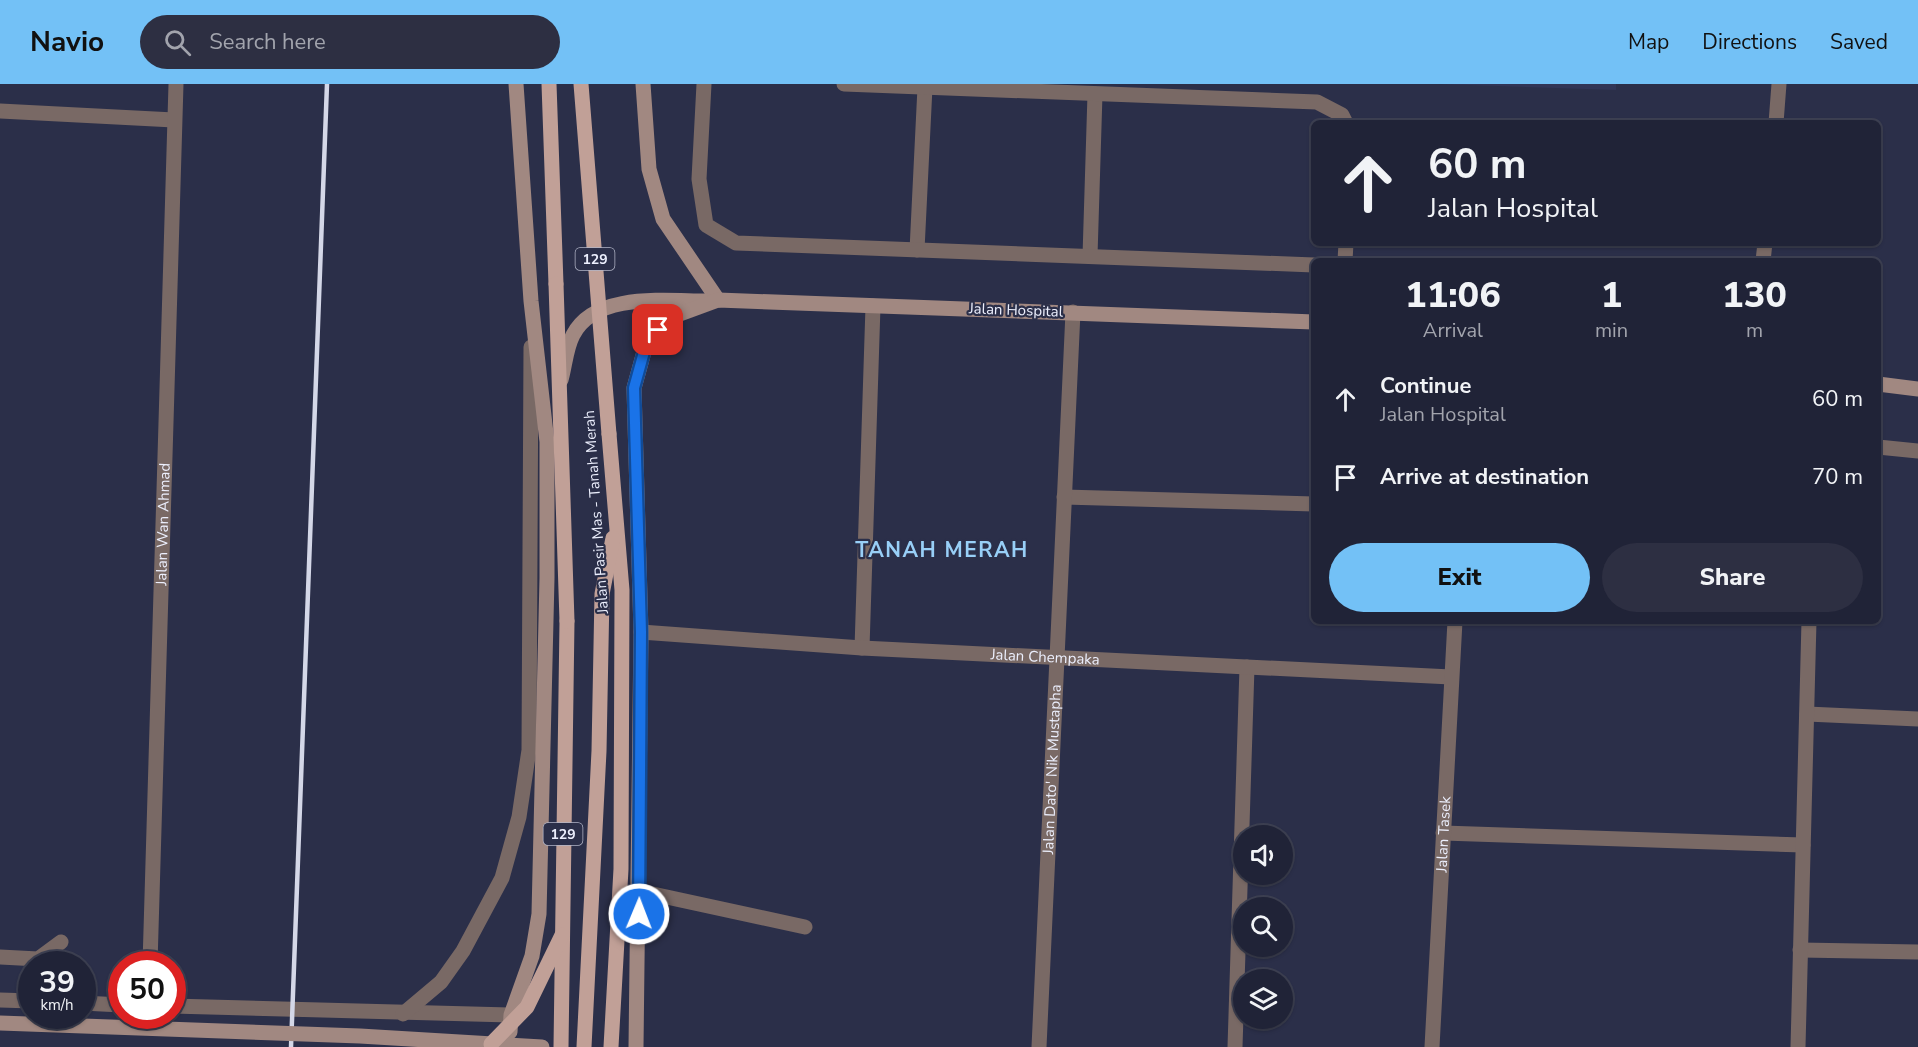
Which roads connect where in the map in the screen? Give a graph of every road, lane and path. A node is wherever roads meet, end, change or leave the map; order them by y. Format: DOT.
graph roads {
  1 [pos="176,84"];
  2 [pos="516,84"];
  3 [pos="549,84"];
  4 [pos="581,84"];
  5 [pos="643,84"];
  6 [pos="704,84"];
  7 [pos="844,84"];
  8 [pos="1779,84"];
  9 [pos="926,87"];
  10 [pos="1095,94"];
  11 [pos="0,111"];
  12 [pos="174,120"];
  13 [pos="1344,120"];
  14 [pos="1776,120"];
  15 [pos="917,250"];
  16 [pos="1090,256"];
  17 [pos="1311,265"];
  18 [pos="718,300"];
  19 [pos="531,301"];
  20 [pos="873,306"];
  21 [pos="1072,312"];
  22 [pos="1311,322"];
  23 [pos="1881,384"];
  24 [pos="1918,389"];
  25 [pos="547,442"];
  26 [pos="1881,447"];
  27 [pos="1918,451"];
  28 [pos="1064,497"];
  29 [pos="1311,504"];
  30 [pos="616,518"];
  31 [pos="1455,624"];
  32 [pos="1809,624"];
  33 [pos="641,632"];
  34 [pos="862,648"];
  35 [pos="1058,656"];
  36 [pos="1247,667"];
  37 [pos="1451,677"];
  38 [pos="1807,714"];
  39 [pos="1918,719"];
  40 [pos="1443,833"];
  41 [pos="1803,845"];
  42 [pos="639,891"];
  43 [pos="805,927"];
  44 [pos="561,935"];
  45 [pos="61,942"];
  46 [pos="1800,950"];
  47 [pos="150,951"];
  48 [pos="1918,952"];
  49 [pos="0,957"];
  50 [pos="0,1000"];
  51 [pos="18,1001"];
  52 [pos="186,1006"];
  53 [pos="403,1014"];
  54 [pos="511,1015"];
  55 [pos="0,1023"];
  56 [pos="491,1044"];
  57 [pos="509,1047"];
  58 [pos="542,1047"];
  59 [pos="561,1047"];
  60 [pos="584,1047"];
  61 [pos="611,1047"];
  62 [pos="636,1047"];
  63 [pos="1039,1047"];
  64 [pos="1235,1047"];
  65 [pos="1432,1047"];
  66 [pos="1798,1047"];
  1 -- 12 [label="street, Jalan Wan Ahmad"];
  2 -- 19 [label="main road"];
  3 -- 44 [label="main road, Jalan Pasir Mas - Tanah Merah / 129, bridge"];
  4 -- 30 [label="main road, Jalan Pasir Mas - Tanah Merah / 129, bridge"];
  5 -- 18 [label="main road"];
  6 -- 15 [label="street"];
  7 -- 9 [label="street"];
  8 -- 14 [label="street"];
  9 -- 10 [label="street"];
  9 -- 15 [label="street"];
  10 -- 13 [label="street"];
  10 -- 16 [label="street"];
  11 -- 12 [label="street"];
  12 -- 47 [label="street, Jalan Wan Ahmad"];
  15 -- 16 [label="street"];
  16 -- 17 [label="street"];
  18 -- 20 [label="main road, Jalan Hospital"];
  18 -- 25 [label="main road"];
  18 -- 33 [label="main road, Jalan Hospital"];
  19 -- 25 [label="main road"];
  19 -- 53 [label="street"];
  20 -- 21 [label="main road, Jalan Hospital"];
  20 -- 34 [label="street"];
  21 -- 22 [label="main road, Jalan Hospital"];
  21 -- 28 [label="street, Jalan Dato' Nik Mustapha"];
  23 -- 24 [label="main road"];
  25 -- 54 [label="main road"];
  26 -- 27 [label="street"];
  28 -- 29 [label="street"];
  28 -- 35 [label="street, Jalan Dato' Nik Mustapha"];
  30 -- 60 [label="main road"];
  30 -- 61 [label="main road, Jalan Pasir Mas - Tanah Merah / 129"];
  31 -- 37 [label="street, Jalan Tasek"];
  32 -- 38 [label="street"];
  33 -- 34 [label="street, Jalan Chempaka"];
  33 -- 42 [label="main road, Jalan Hospital"];
  34 -- 35 [label="street, Jalan Chempaka"];
  35 -- 36 [label="street, Jalan Chempaka"];
  35 -- 63 [label="street, Jalan Dato' Nik Mustapha"];
  36 -- 37 [label="street, Jalan Chempaka"];
  36 -- 64 [label="street"];
  37 -- 40 [label="street, Jalan Tasek"];
  38 -- 39 [label="street"];
  38 -- 41 [label="street"];
  40 -- 41 [label="street"];
  40 -- 65 [label="street, Jalan Tasek"];
  41 -- 46 [label="street"];
  42 -- 43 [label="street"];
  42 -- 62 [label="main road, Jalan Hospital"];
  44 -- 56 [label="main road, bridge"];
  44 -- 59 [label="main road, Jalan Pasir Mas - Tanah Merah / 129"];
  45 -- 49 [label="street"];
  46 -- 48 [label="street"];
  46 -- 66 [label="street"];
  50 -- 51 [label="street"];
  52 -- 53 [label="street"];
  53 -- 54 [label="street"];
  54 -- 57 [label="main road"];
  55 -- 56 [label="main road, bridge"];
  56 -- 58 [label="main road, bridge"];
}
